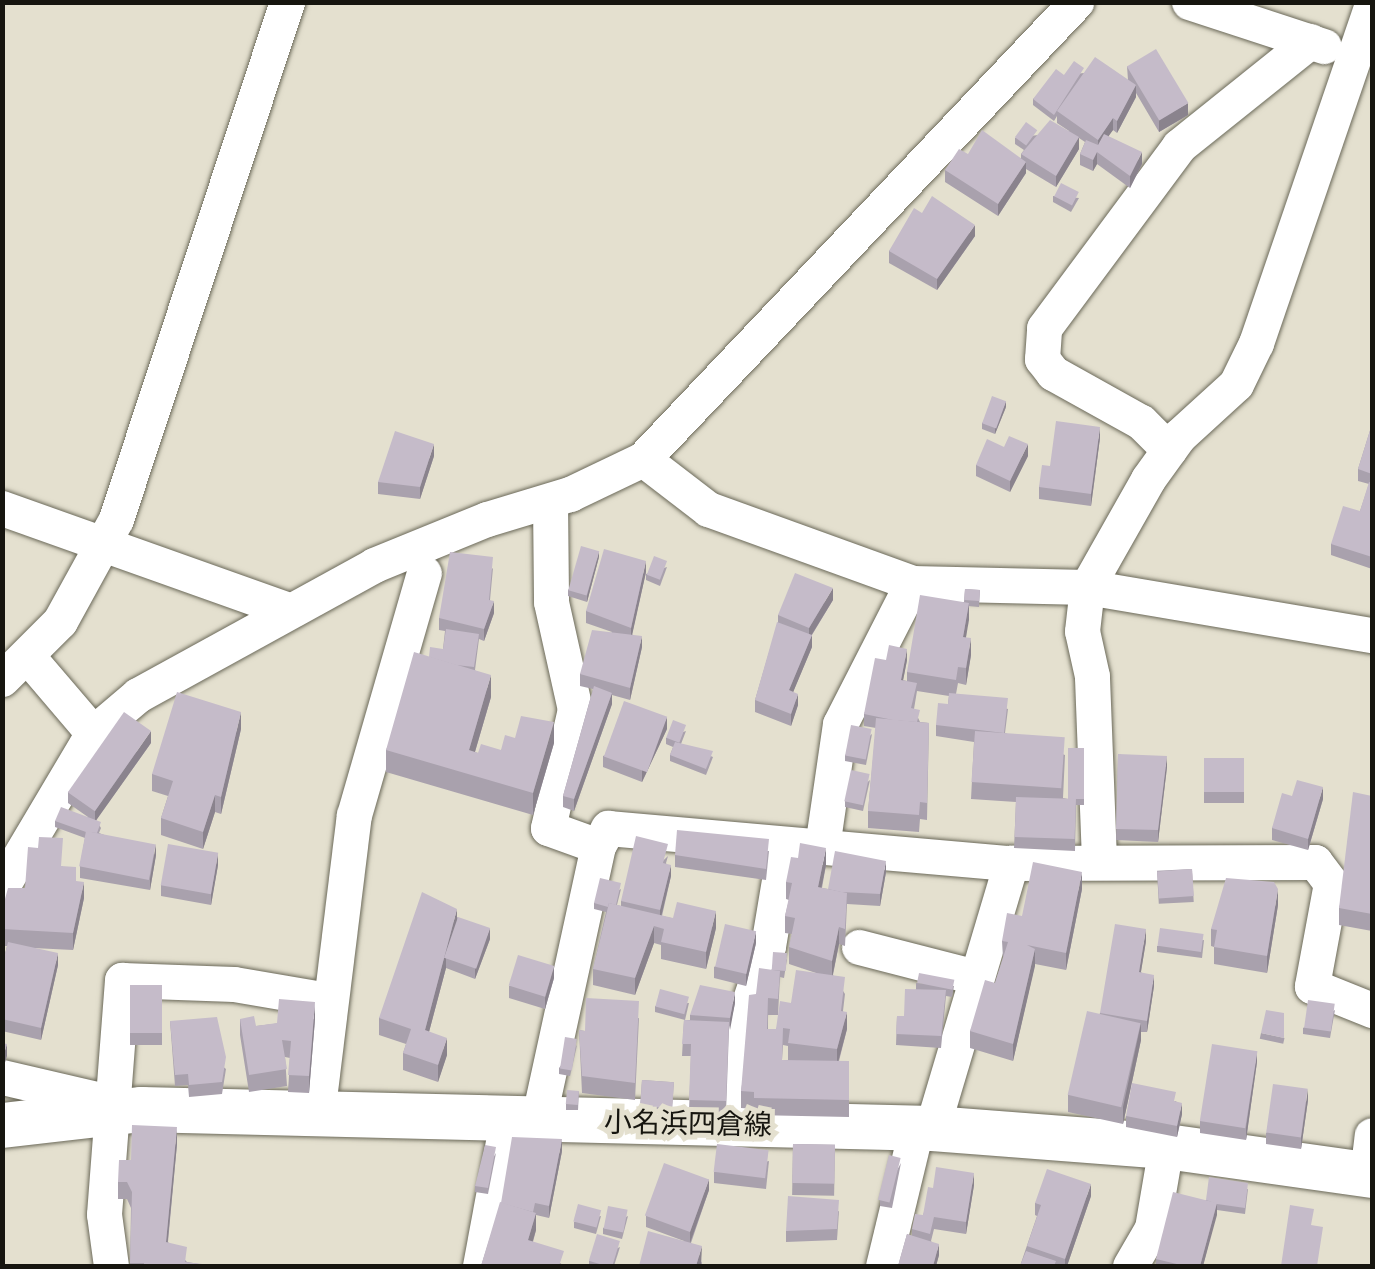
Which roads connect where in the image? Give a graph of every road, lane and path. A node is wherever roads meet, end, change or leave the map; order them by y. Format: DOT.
graph roads {
  1 [pos="287,2"];
  2 [pos="1076,2"];
  3 [pos="1188,2"];
  4 [pos="1372,5"];
  5 [pos="1310,42"];
  6 [pos="1364,60"];
  7 [pos="1169,450"];
  8 [pos="643,459"];
  9 [pos="550,501"];
  10 [pos="2,508"];
  11 [pos="106,542"];
  12 [pos="424,574"];
  13 [pos="912,583"];
  14 [pos="1087,587"];
  15 [pos="286,609"];
  16 [pos="1372,635"];
  17 [pos="16,668"];
  18 [pos="93,733"];
  19 [pos="784,844"];
  20 [pos="598,846"];
  21 [pos="822,847"];
  22 [pos="1099,860"];
  23 [pos="1011,862"];
  24 [pos="2,886"];
  25 [pos="859,947"];
  26 [pos="976,977"];
  27 [pos="328,1000"];
  28 [pos="1372,1010"];
  29 [pos="2,1076"];
  30 [pos="115,1106"];
  31 [pos="317,1115"];
  32 [pos="522,1121"];
  33 [pos="732,1125"];
  34 [pos="2,1126"];
  35 [pos="924,1129"];
  36 [pos="1166,1146"];
  37 [pos="1371,1161"];
  38 [pos="111,1266"];
  39 [pos="480,1266"];
  40 [pos="883,1266"];
  41 [pos="1130,1266"];
  1 -- 11 [label="street"];
  2 -- 8 [label="street"];
  3 -- 5 [label="street"];
  4 -- 6 [label="street"];
  5 -- 6 [label="street"];
  5 -- 7 [label="street"];
  6 -- 7 [label="street"];
  7 -- 14 [label="street"];
  8 -- 9 [label="street"];
  8 -- 13 [label="street"];
  9 -- 15 [label="street"];
  9 -- 20 [label="street"];
  10 -- 11 [label="street"];
  11 -- 15 [label="street"];
  11 -- 17 [label="street"];
  12 -- 27 [label="street"];
  13 -- 14 [label="street"];
  13 -- 21 [label="street"];
  14 -- 16 [label="street"];
  14 -- 22 [label="street"];
  15 -- 18 [label="street"];
  17 -- 18 [label="street"];
  18 -- 24 [label="street"];
  19 -- 20 [label="street"];
  19 -- 21 [label="street"];
  19 -- 33 [label="street"];
  20 -- 32 [label="street"];
  21 -- 23 [label="street"];
  22 -- 23 [label="street"];
  22 -- 28 [label="street"];
  23 -- 26 [label="street"];
  25 -- 26 [label="street"];
  26 -- 35 [label="street"];
  27 -- 30 [label="street"];
  27 -- 31 [label="street"];
  29 -- 30 [label="street"];
  30 -- 31 [label="main road, 小名浜四倉線"];
  30 -- 34 [label="main road, 小名浜四倉線"];
  30 -- 38 [label="street"];
  31 -- 32 [label="main road, 小名浜四倉線"];
  32 -- 33 [label="main road, 小名浜四倉線"];
  32 -- 39 [label="street"];
  33 -- 35 [label="main road, 小名浜四倉線"];
  35 -- 36 [label="main road, 小名浜四倉線"];
  35 -- 40 [label="street"];
  36 -- 37 [label="main road, 小名浜四倉線"];
  36 -- 41 [label="street"];
}
